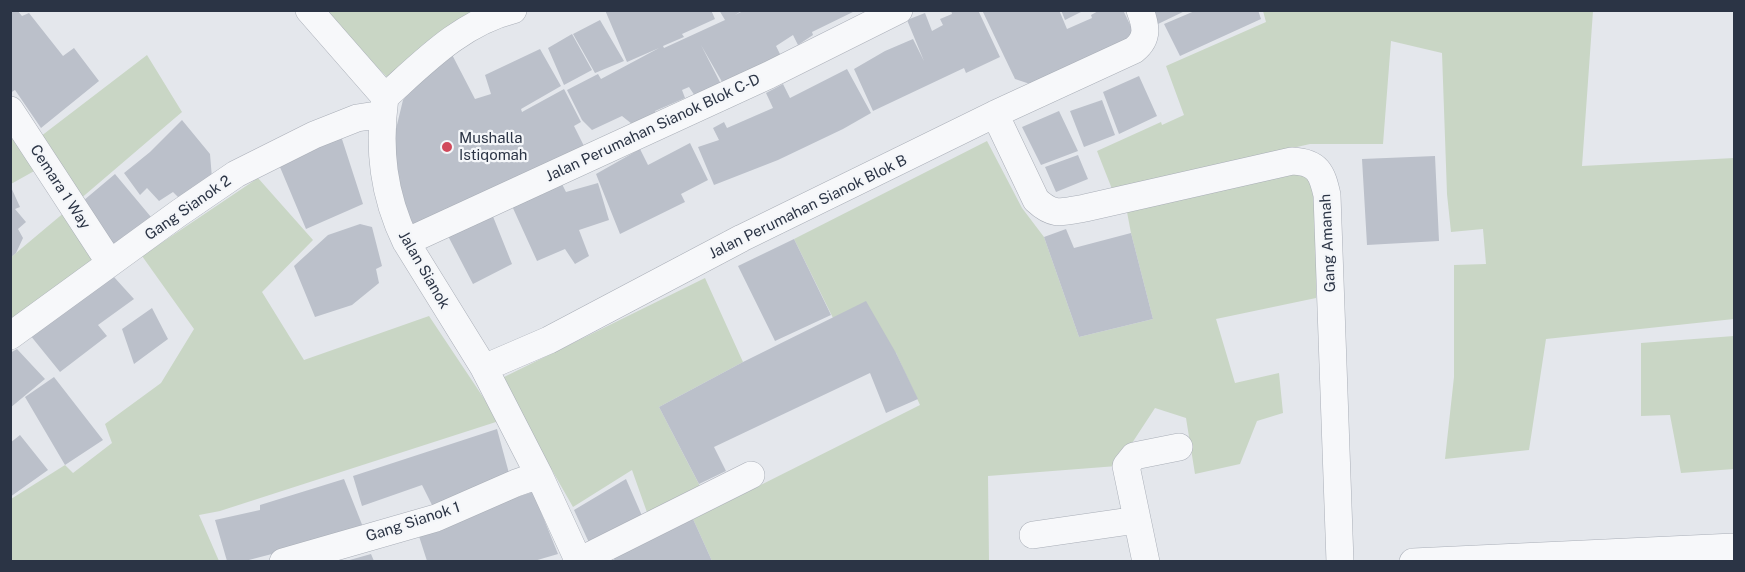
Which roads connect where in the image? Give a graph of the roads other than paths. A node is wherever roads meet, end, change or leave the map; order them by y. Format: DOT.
graph roads {
  1 [pos="309,10"];
  2 [pos="898,10"];
  3 [pos="1140,10"];
  4 [pos="506,11"];
  5 [pos="384,105"];
  6 [pos="10,110"];
  7 [pos="995,114"];
  8 [pos="406,242"];
  9 [pos="110,263"];
  10 [pos="10,336"];
  11 [pos="484,368"];
  12 [pos="1179,447"];
  13 [pos="539,475"];
  14 [pos="751,476"];
  15 [pos="1137,520"];
  16 [pos="1033,535"];
  17 [pos="1734,547"];
  18 [pos="283,561"];
  19 [pos="579,561"];
  20 [pos="1146,561"];
  21 [pos="1340,561"];
  22 [pos="1413,561"];
  1 -- 5 [label="street"];
  2 -- 8 [label="street, Jalan Perumahan Sianok Blok C-D"];
  3 -- 7 [label="street, Jalan Perumahan Sianok Blok B"];
  4 -- 5 [label="street"];
  5 -- 8 [label="street, Jalan Sianok"];
  5 -- 9 [label="street, Gang Sianok 2"];
  6 -- 9 [label="street, Cemara 1 Way"];
  7 -- 11 [label="street, Jalan Perumahan Sianok Blok B"];
  7 -- 21 [label="street, Gang Amanah"];
  8 -- 11 [label="street, Jalan Sianok"];
  9 -- 10 [label="street, Gang Sianok 2"];
  11 -- 13 [label="street, Jalan Sianok"];
  12 -- 15 [label="street"];
  13 -- 18 [label="street, Gang Sianok 1"];
  13 -- 19 [label="street, Jalan Sianok"];
  14 -- 19 [label="street"];
  15 -- 16 [label="street"];
  15 -- 20 [label="street"];
  17 -- 22 [label="street"];
}
